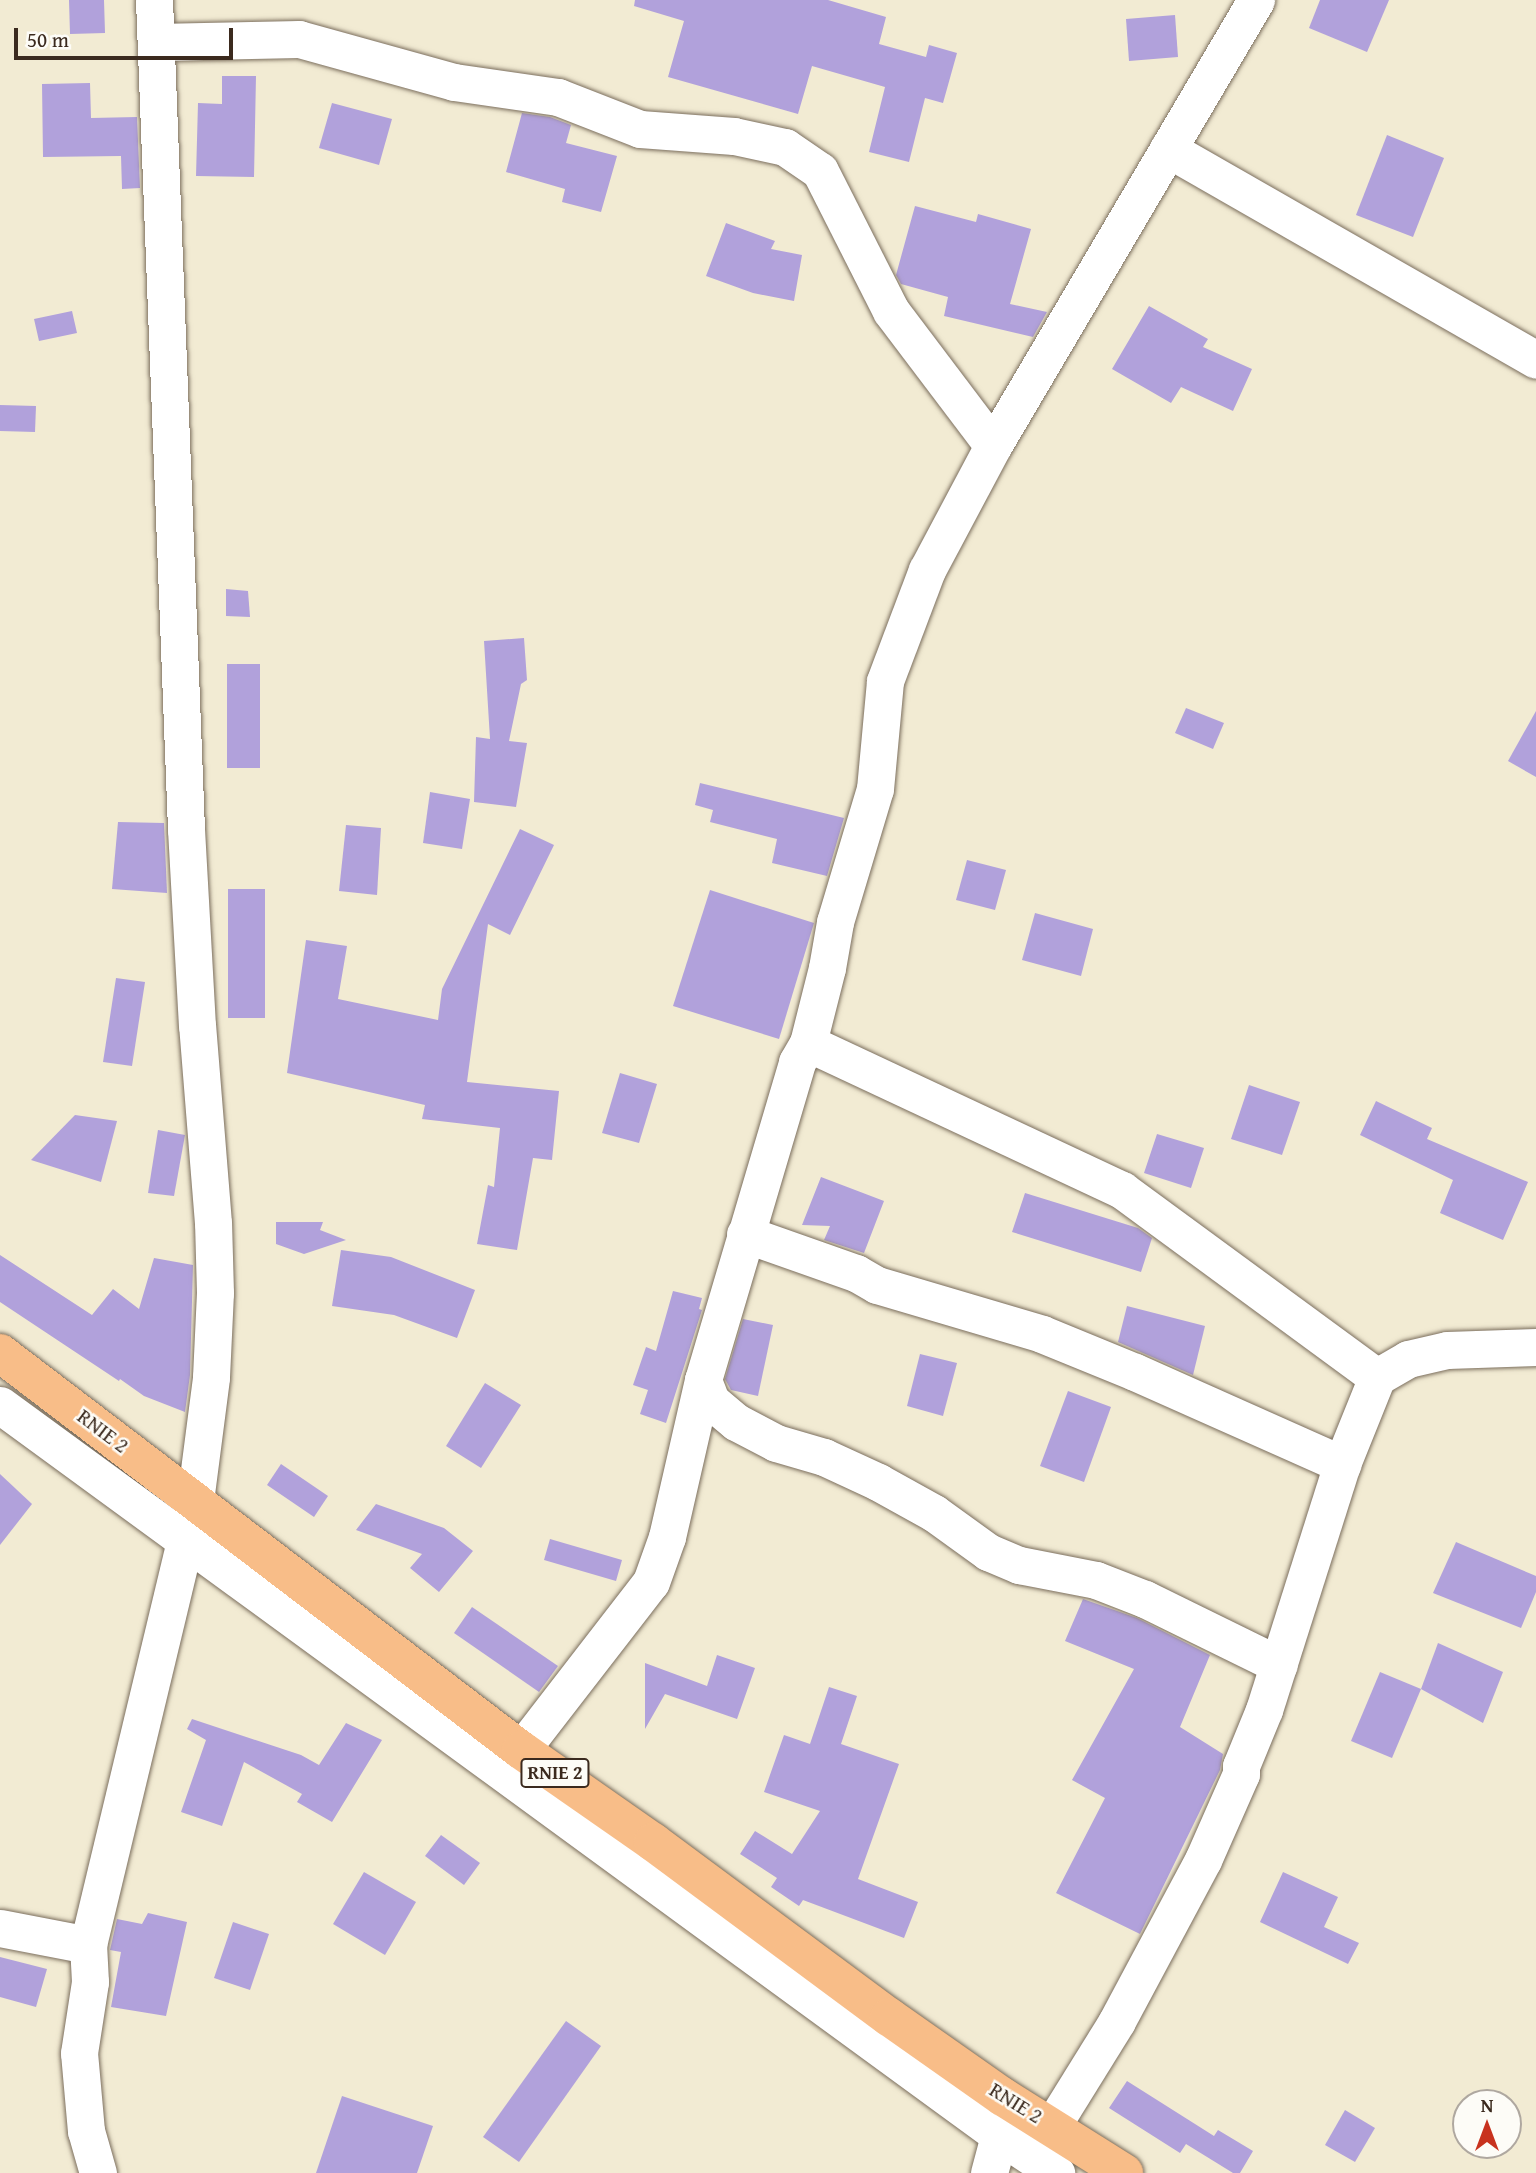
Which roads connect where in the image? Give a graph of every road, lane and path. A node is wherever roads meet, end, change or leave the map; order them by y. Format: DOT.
graph roads {
  1 [pos="154,0"];
  2 [pos="1256,0"];
  3 [pos="156,42"];
  4 [pos="1168,149"];
  5 [pos="1536,360"];
  6 [pos="993,446"];
  7 [pos="808,1043"];
  8 [pos="745,1234"];
  9 [pos="1536,1347"];
  10 [pos="0,1353"];
  11 [pos="32,1377"];
  12 [pos="1377,1377"];
  13 [pos="703,1380"];
  14 [pos="2,1411"];
  15 [pos="1342,1464"];
  16 [pos="195,1502"];
  17 [pos="185,1541"];
  18 [pos="1279,1665"];
  19 [pos="521,1750"];
  20 [pos="0,1928"];
  21 [pos="88,1945"];
  22 [pos="1003,2097"];
  23 [pos="1052,2126"];
  24 [pos="999,2135"];
  25 [pos="98,2173"];
  26 [pos="989,2173"];
  27 [pos="1056,2173"];
  28 [pos="1124,2173"];
  1 -- 3 [label="street"];
  2 -- 4 [label="street"];
  3 -- 6 [label="street"];
  3 -- 16 [label="street"];
  4 -- 5 [label="street"];
  4 -- 6 [label="street"];
  6 -- 7 [label="street"];
  7 -- 8 [label="street"];
  7 -- 12 [label="street"];
  8 -- 13 [label="street"];
  8 -- 15 [label="street"];
  9 -- 12 [label="street"];
  10 -- 11 [label="highway, RNIE 2 / RNIE 2"];
  11 -- 14 [label="street"];
  11 -- 16 [label="highway, RNIE 2 / RNIE 2"];
  12 -- 15 [label="street"];
  13 -- 18 [label="street"];
  13 -- 19 [label="street"];
  14 -- 17 [label="street"];
  15 -- 18 [label="street"];
  16 -- 17 [label="street"];
  16 -- 19 [label="highway, RNIE 2 / RNIE 2"];
  17 -- 21 [label="street"];
  17 -- 24 [label="street"];
  18 -- 23 [label="street"];
  19 -- 22 [label="highway, RNIE 2 / RNIE 2"];
  20 -- 21 [label="street"];
  21 -- 25 [label="street"];
  22 -- 23 [label="highway, RNIE 2 / RNIE 2"];
  22 -- 24 [label="street"];
  23 -- 28 [label="highway, RNIE 2 / RNIE 2"];
  24 -- 26 [label="street"];
  24 -- 27 [label="street"];
}
